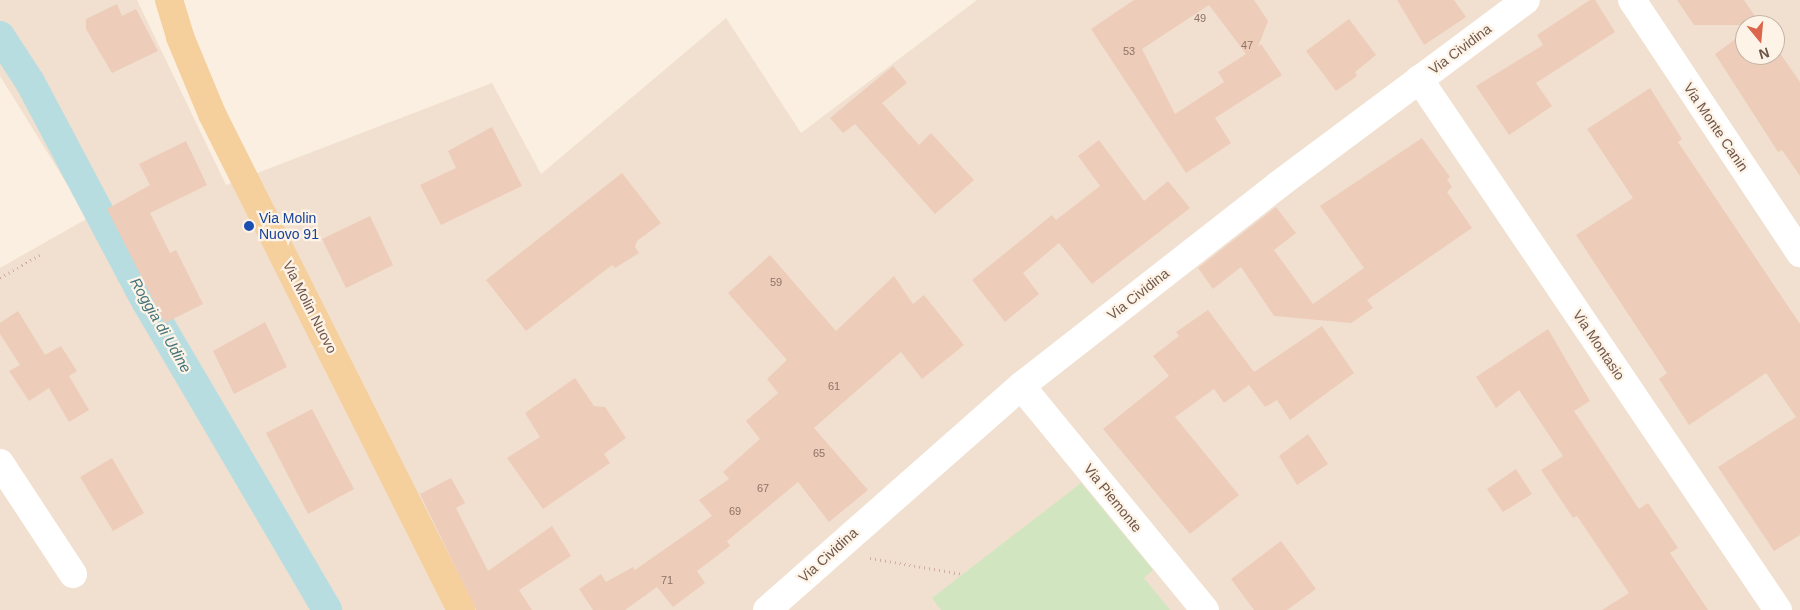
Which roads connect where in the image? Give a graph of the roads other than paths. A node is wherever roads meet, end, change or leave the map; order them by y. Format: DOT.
graph roads {
  1 [pos="169,0"];
  2 [pos="1526,0"];
  3 [pos="1632,0"];
  4 [pos="1419,79"];
  5 [pos="1800,253"];
  6 [pos="1021,386"];
  7 [pos="0,463"];
  8 [pos="73,574"];
  9 [pos="461,610"];
  10 [pos="767,610"];
  11 [pos="1205,610"];
  12 [pos="1778,610"];
  1 -- 9 [label="main road, Via Molin Nuovo"];
  2 -- 4 [label="street, Via Cividina"];
  3 -- 5 [label="street, Via Monte Canin"];
  4 -- 6 [label="street, Via Cividina"];
  4 -- 12 [label="street, Via Montasio"];
  6 -- 10 [label="street, Via Cividina"];
  6 -- 11 [label="street, Via Piemonte"];
  7 -- 8 [label="street"];
}
